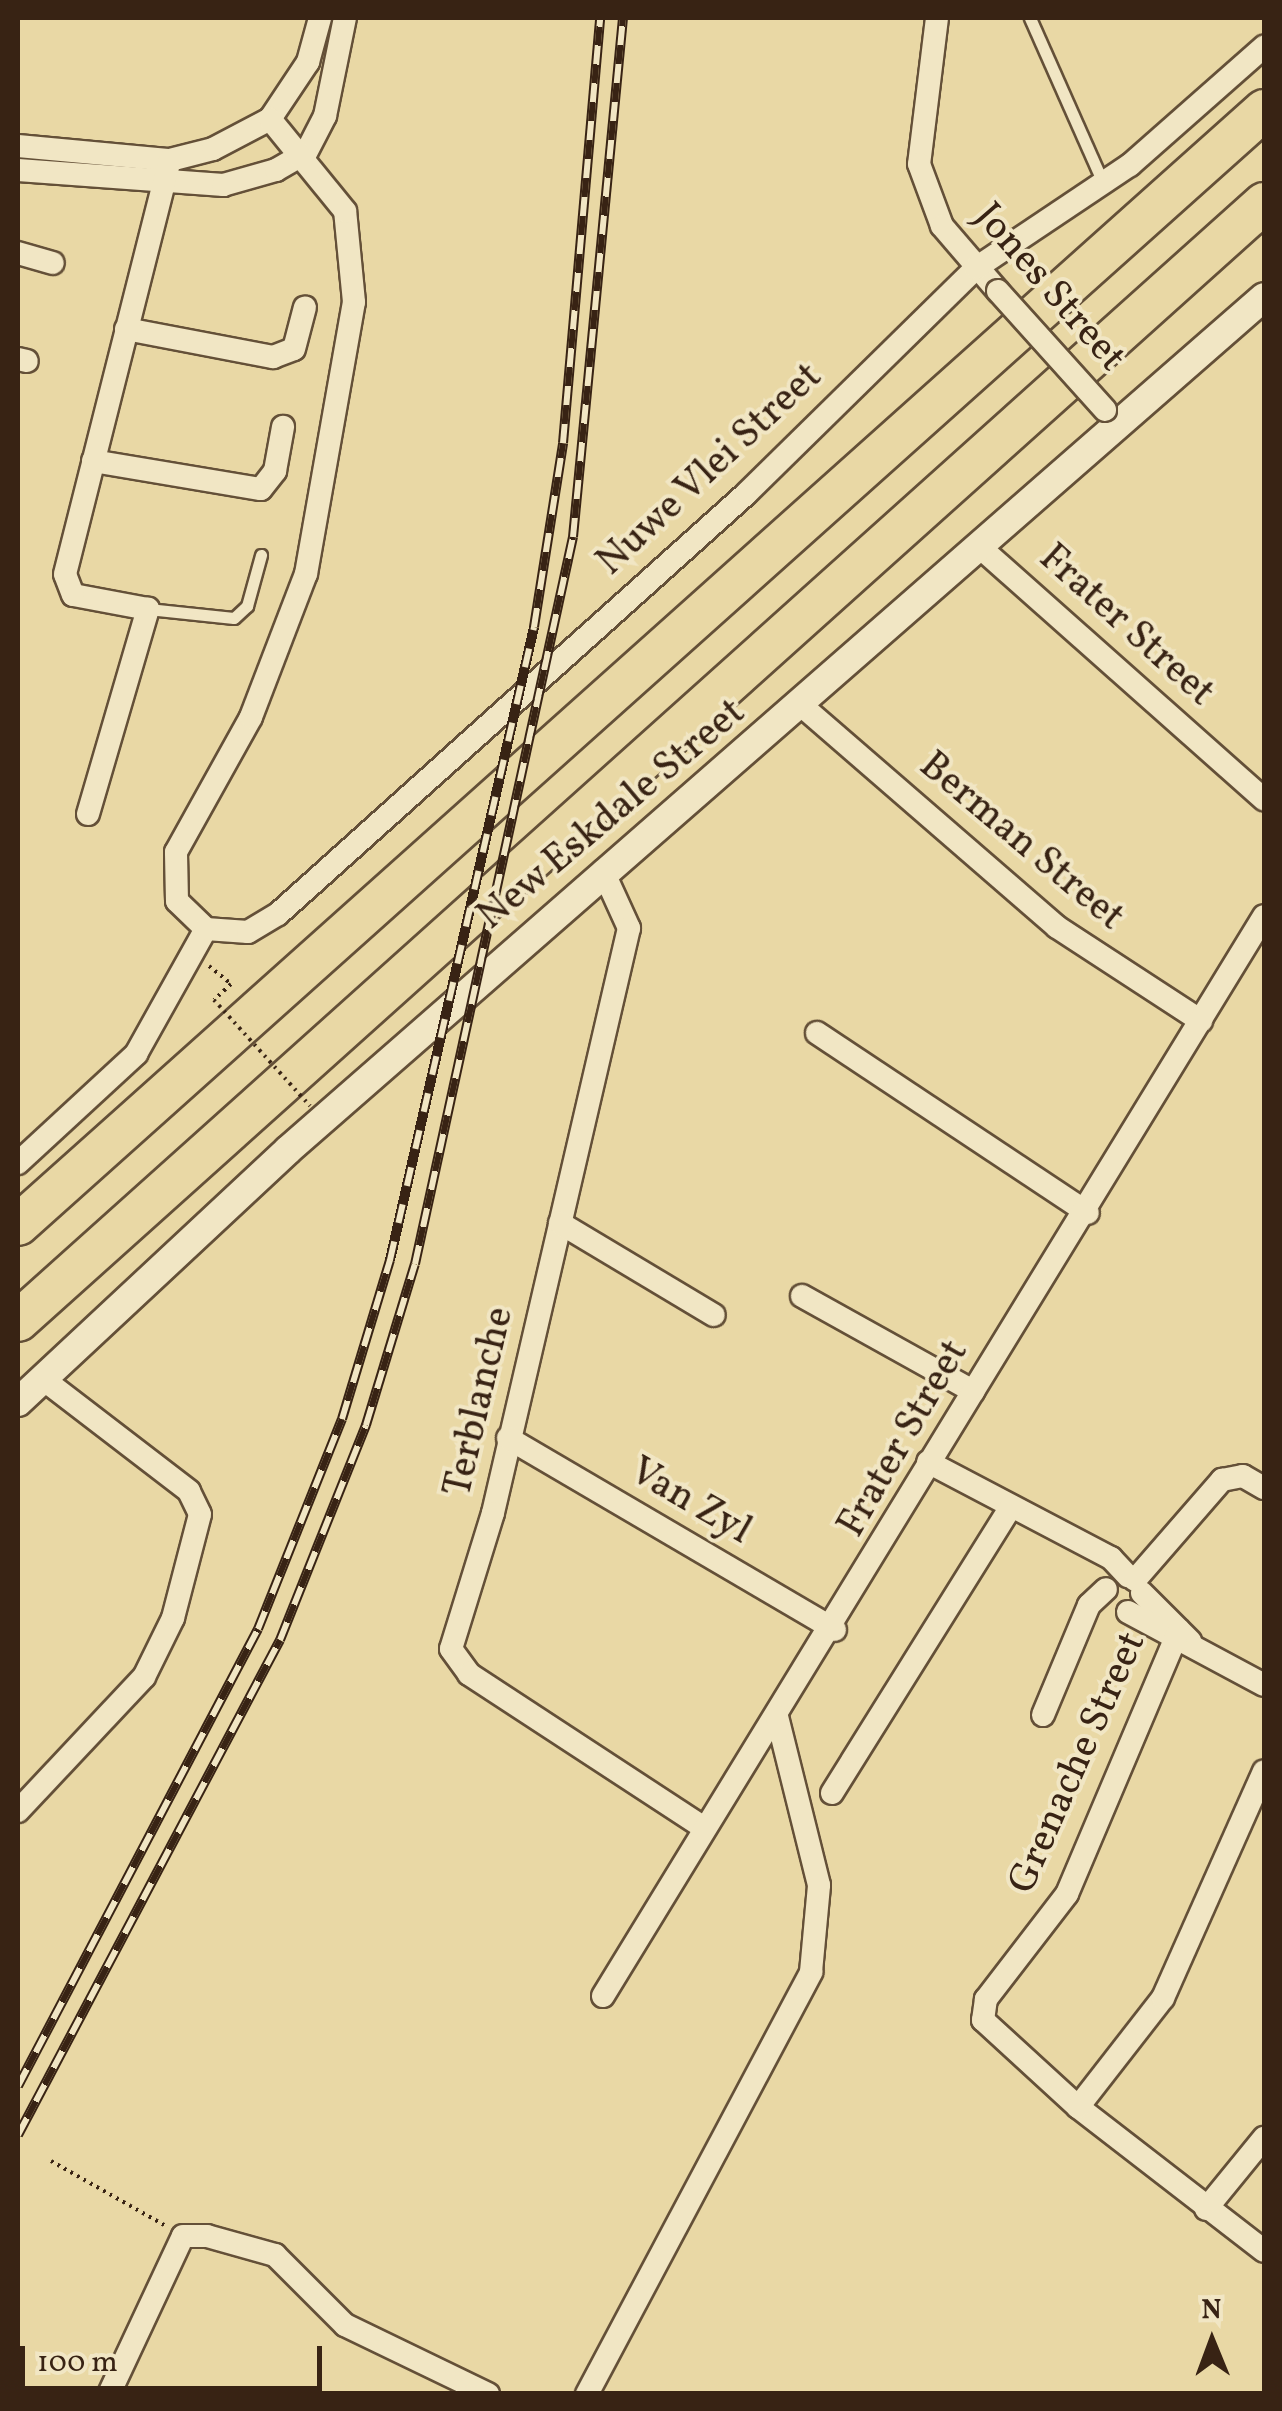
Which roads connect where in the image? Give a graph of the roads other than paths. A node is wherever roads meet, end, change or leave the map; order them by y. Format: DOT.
graph roads {
  1 [pos="320,18"];
  2 [pos="345,18"];
  3 [pos="937,18"];
  4 [pos="1030,18"];
  5 [pos="1264,47"];
  6 [pos="1264,110"];
  7 [pos="270,119"];
  8 [pos="18,146"];
  9 [pos="306,152"];
  10 [pos="18,170"];
  11 [pos="169,171"];
  12 [pos="1104,185"];
  13 [pos="1264,204"];
  14 [pos="18,253"];
  15 [pos="54,262"];
  16 [pos="976,268"];
  17 [pos="1264,297"];
  18 [pos="305,307"];
  19 [pos="126,329"];
  20 [pos="1113,418"];
  21 [pos="283,428"];
  22 [pos="93,461"];
  23 [pos="982,548"];
  24 [pos="261,555"];
  25 [pos="148,609"];
  26 [pos="802,706"];
  27 [pos="1264,799"];
  28 [pos="88,814"];
  29 [pos="603,871"];
  30 [pos="1264,916"];
  31 [pos="206,929"];
  32 [pos="1201,1021"];
  33 [pos="816,1032"];
  34 [pos="18,1163"];
  35 [pos="1088,1212"];
  36 [pos="560,1224"];
  37 [pos="18,1225"];
  38 [pos="802,1296"];
  39 [pos="714,1315"];
  40 [pos="18,1321"];
  41 [pos="43,1379"];
  42 [pos="973,1391"];
  43 [pos="18,1402"];
  44 [pos="508,1438"];
  45 [pos="928,1462"];
  46 [pos="1264,1488"];
  47 [pos="1011,1506"];
  48 [pos="1123,1591"];
  49 [pos="836,1630"];
  50 [pos="1182,1637"];
  51 [pos="1264,1683"];
  52 [pos="1043,1714"];
  53 [pos="777,1716"];
  54 [pos="1264,1771"];
  55 [pos="832,1793"];
  56 [pos="18,1812"];
  57 [pos="703,1827"];
  58 [pos="603,1996"];
  59 [pos="1078,2107"];
  60 [pos="1264,2138"];
  61 [pos="1206,2209"];
  62 [pos="1264,2250"];
  63 [pos="109,2394"];
  64 [pos="488,2394"];
  65 [pos="586,2394"];
  1 -- 7 [label="street"];
  2 -- 9 [label="street"];
  3 -- 16 [label="street, Jones Street"];
  4 -- 12 [label="lane"];
  5 -- 12 [label="street, Nuwe Vlei Street"];
  6 -- 37 [label="highway"];
  7 -- 9 [label="street"];
  7 -- 11 [label="street"];
  8 -- 11 [label="street"];
  9 -- 11 [label="street"];
  9 -- 31 [label="street"];
  10 -- 11 [label="street"];
  11 -- 19 [label="street"];
  12 -- 16 [label="street, Nuwe Vlei Street"];
  13 -- 40 [label="highway"];
  14 -- 15 [label="street"];
  16 -- 20 [label="street, Jones Street, bridge"];
  16 -- 31 [label="street, Nuwe Vlei Street"];
  17 -- 20 [label="street, New Eskdale Street"];
  18 -- 19 [label="street"];
  19 -- 22 [label="street"];
  20 -- 23 [label="street, New Eskdale Street"];
  21 -- 22 [label="street"];
  22 -- 25 [label="street"];
  23 -- 26 [label="street, New Eskdale Street"];
  23 -- 27 [label="street, Frater Street"];
  24 -- 25 [label="lane"];
  25 -- 28 [label="street"];
  26 -- 29 [label="street, New Eskdale Street"];
  26 -- 32 [label="street, Berman Street"];
  29 -- 36 [label="street, Terblanche"];
  29 -- 41 [label="street, New Eskdale Street"];
  30 -- 32 [label="street, Frater Street"];
  31 -- 34 [label="street"];
  32 -- 35 [label="street, Frater Street"];
  33 -- 35 [label="street"];
  35 -- 42 [label="street, Frater Street"];
  36 -- 39 [label="street"];
  36 -- 44 [label="street, Terblanche"];
  38 -- 42 [label="street"];
  41 -- 43 [label="street, New Eskdale Street"];
  41 -- 56 [label="street"];
  42 -- 45 [label="street, Frater Street"];
  44 -- 49 [label="street, Van Zyl"];
  44 -- 57 [label="street, Terblanche"];
  45 -- 47 [label="street"];
  45 -- 49 [label="street, Frater Street"];
  46 -- 48 [label="street"];
  47 -- 48 [label="street"];
  47 -- 55 [label="street"];
  48 -- 50 [label="street"];
  48 -- 52 [label="street"];
  49 -- 53 [label="street, Frater Street"];
  50 -- 51 [label="street"];
  50 -- 59 [label="street, Grenache Street"];
  53 -- 57 [label="street, Frater Street"];
  53 -- 65 [label="street"];
  54 -- 59 [label="street"];
  57 -- 58 [label="street, Frater Street"];
  59 -- 61 [label="street, Grenache Street"];
  60 -- 61 [label="street"];
  61 -- 62 [label="street, Grenache Street"];
  63 -- 64 [label="street"];
}
